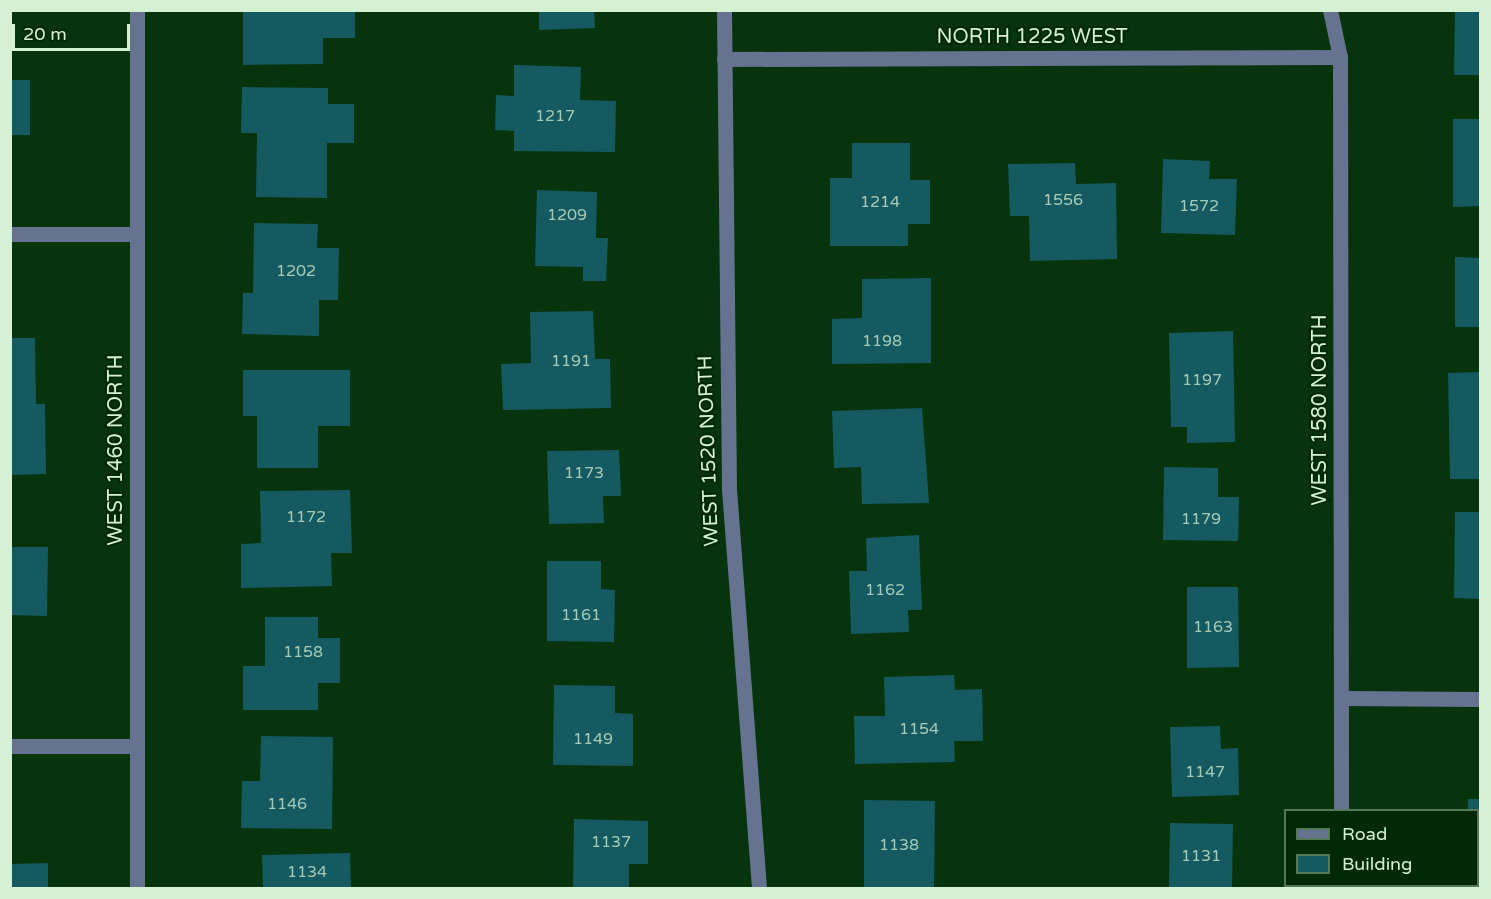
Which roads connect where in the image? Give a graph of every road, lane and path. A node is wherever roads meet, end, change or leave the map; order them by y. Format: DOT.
graph roads {
  1 [pos="138,10"];
  2 [pos="724,10"];
  3 [pos="1330,10"];
  4 [pos="1340,57"];
  5 [pos="724,59"];
  6 [pos="10,234"];
  7 [pos="138,234"];
  8 [pos="1341,698"];
  9 [pos="1480,699"];
  10 [pos="10,746"];
  11 [pos="138,746"];
  12 [pos="1341,809"];
  13 [pos="138,888"];
  14 [pos="759,888"];
  1 -- 7 [label="street, WEST 1460 NORTH"];
  2 -- 5 [label="street, WEST 1520 NORTH"];
  3 -- 4 [label="street, WEST 1580 NORTH"];
  4 -- 5 [label="street, NORTH 1225 WEST"];
  4 -- 8 [label="street, WEST 1580 NORTH"];
  5 -- 14 [label="street, WEST 1520 NORTH"];
  6 -- 7 [label="street"];
  7 -- 11 [label="street, WEST 1460 NORTH"];
  8 -- 9 [label="street"];
  8 -- 12 [label="street, WEST 1580 NORTH"];
  10 -- 11 [label="street"];
  11 -- 13 [label="street, WEST 1460 NORTH"];
}
